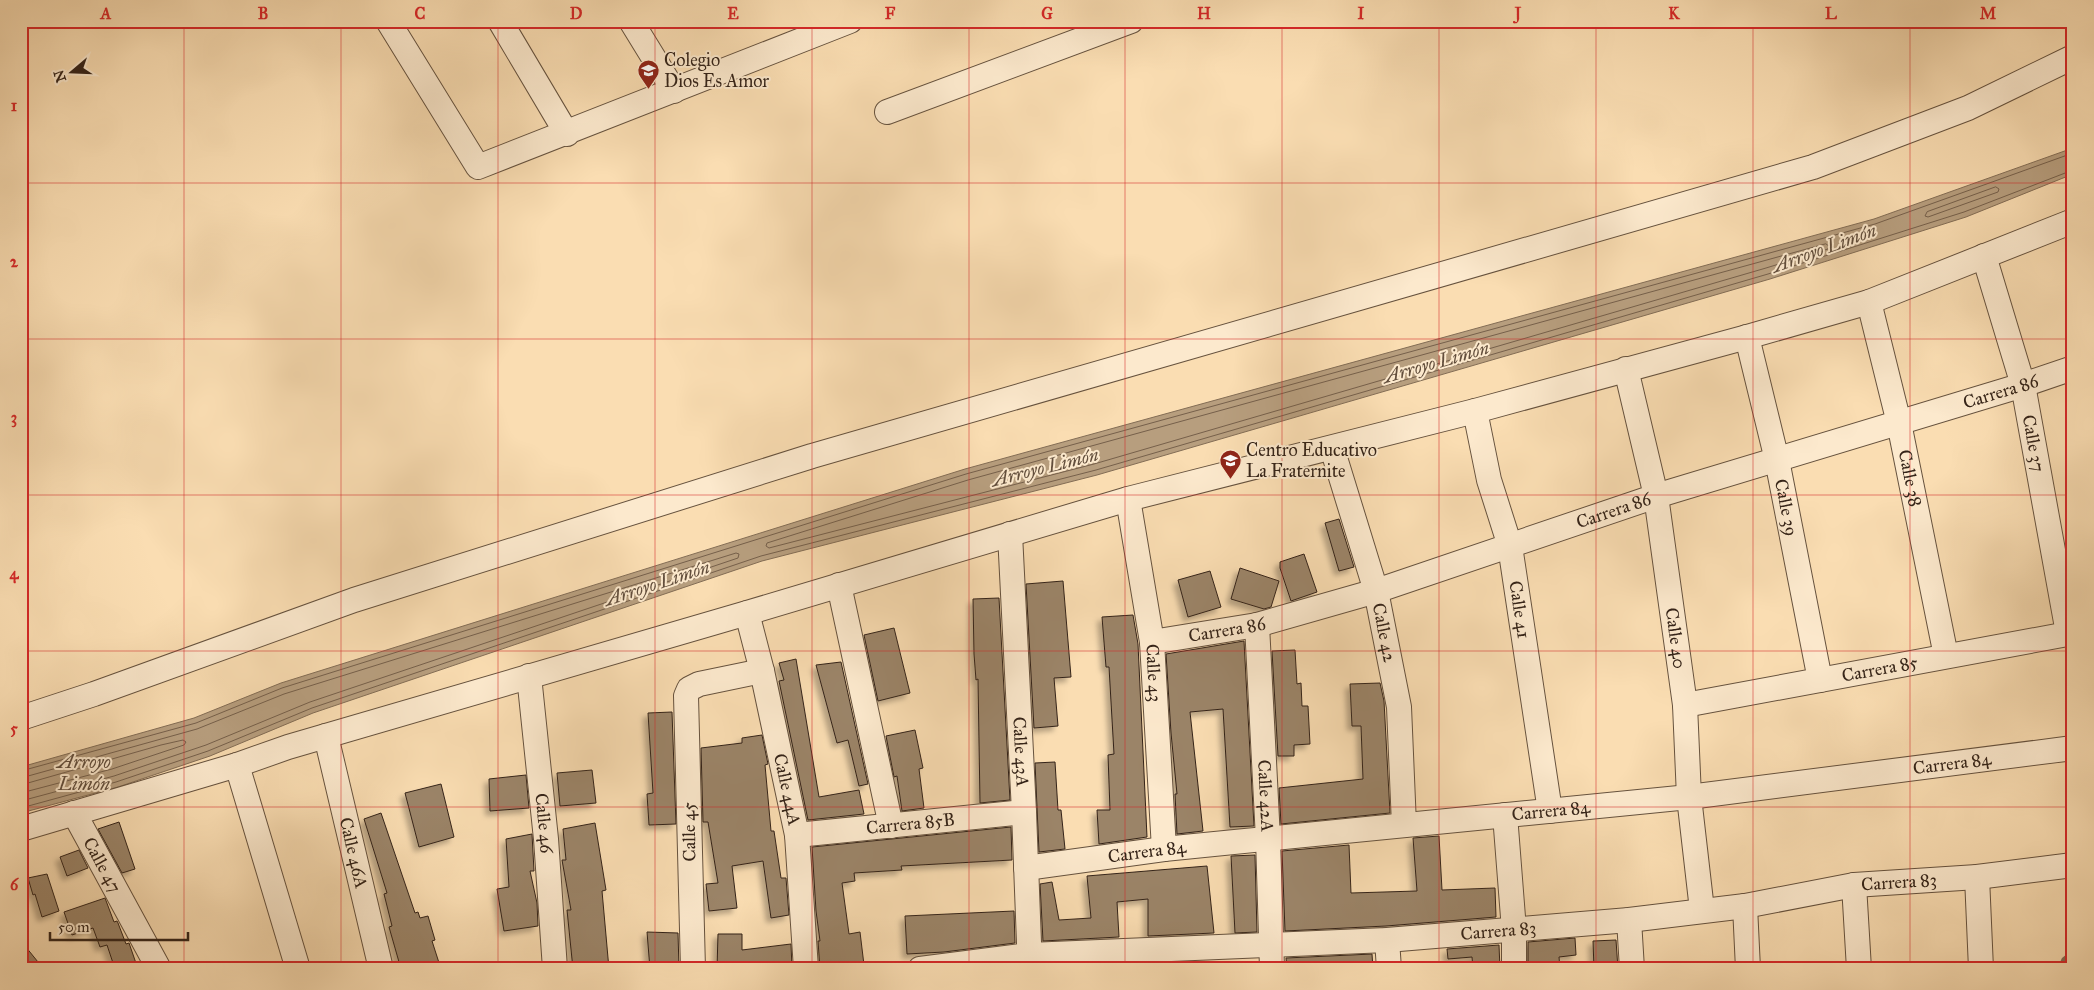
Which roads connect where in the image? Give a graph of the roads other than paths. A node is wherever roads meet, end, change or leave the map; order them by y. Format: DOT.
graph roads {
  1 [pos="388,21"];
  2 [pos="500,21"];
  3 [pos="631,21"];
  4 [pos="850,21"];
  5 [pos="1131,21"];
  6 [pos="2073,57"];
  7 [pos="674,91"];
  8 [pos="887,112"];
  9 [pos="567,134"];
  10 [pos="2073,221"];
  11 [pos="1984,256"];
  12 [pos="1869,302"];
  13 [pos="1747,337"];
  14 [pos="2073,368"];
  15 [pos="1626,369"];
  16 [pos="2023,385"];
  17 [pos="1475,411"];
  18 [pos="1899,422"];
  19 [pos="1332,448"];
  20 [pos="1777,460"];
  21 [pos="1656,496"];
  22 [pos="1128,498"];
  23 [pos="1010,534"];
  24 [pos="1510,546"];
  25 [pos="840,585"];
  26 [pos="1376,591"];
  27 [pos="747,614"];
  28 [pos="1257,624"];
  29 [pos="2070,633"];
  30 [pos="1152,642"];
  31 [pos="1946,656"];
  32 [pos="762,671"];
  33 [pos="529,676"];
  34 [pos="1820,680"];
  35 [pos="1684,705"];
  36 [pos="21,718"];
  37 [pos="326,736"];
  38 [pos="2073,748"];
  39 [pos="237,765"];
  40 [pos="1689,797"];
  41 [pos="1550,811"];
  42 [pos="1024,812"];
  43 [pos="74,813"];
  44 [pos="1505,815"];
  45 [pos="1404,825"];
  46 [pos="891,826"];
  47 [pos="21,829"];
  48 [pos="797,835"];
  49 [pos="1268,839"];
  50 [pos="1164,849"];
  51 [pos="2073,865"];
  52 [pos="1026,868"];
  53 [pos="1977,877"];
  54 [pos="1854,885"];
  55 [pos="1745,906"];
  56 [pos="1702,910"];
  57 [pos="1629,920"];
  58 [pos="1514,930"];
  59 [pos="1387,940"];
  60 [pos="1271,958"];
  61 [pos="1151,960"];
  62 [pos="1029,962"];
  63 [pos="159,969"];
  64 [pos="298,969"];
  65 [pos="381,969"];
  66 [pos="555,969"];
  67 [pos="693,969"];
  68 [pos="806,969"];
  69 [pos="920,969"];
  70 [pos="1389,969"];
  71 [pos="1514,969"];
  72 [pos="1632,969"];
  73 [pos="1748,969"];
  74 [pos="1859,969"];
  75 [pos="1981,969"];
  1 -- 9 [label="street"];
  2 -- 9 [label="street"];
  3 -- 7 [label="street"];
  4 -- 7 [label="street"];
  5 -- 8 [label="street"];
  6 -- 36 [label="street"];
  7 -- 9 [label="street"];
  10 -- 11 [label="street"];
  11 -- 12 [label="street"];
  11 -- 16 [label="street, Calle 37"];
  12 -- 13 [label="street"];
  12 -- 18 [label="street, Calle 38"];
  13 -- 15 [label="street"];
  13 -- 20 [label="street, Calle 39"];
  14 -- 16 [label="street, Carrera 86"];
  15 -- 17 [label="street"];
  15 -- 21 [label="street, Calle 40"];
  16 -- 18 [label="street, Carrera 86"];
  16 -- 29 [label="street, Calle 37"];
  17 -- 19 [label="street"];
  17 -- 24 [label="street, Calle 41"];
  18 -- 20 [label="street, Carrera 86"];
  18 -- 31 [label="street, Calle 38"];
  19 -- 22 [label="street"];
  19 -- 26 [label="street, Calle 42"];
  20 -- 21 [label="street, Carrera 86"];
  20 -- 34 [label="street, Calle 39"];
  21 -- 24 [label="street, Carrera 86"];
  21 -- 35 [label="street, Calle 40"];
  22 -- 23 [label="street"];
  22 -- 30 [label="street, Calle 43"];
  23 -- 25 [label="street"];
  23 -- 42 [label="street, Calle 43A"];
  24 -- 26 [label="street, Carrera 86"];
  24 -- 41 [label="street, Calle 41"];
  25 -- 27 [label="street"];
  25 -- 46 [label="street"];
  26 -- 28 [label="street, Carrera 86"];
  26 -- 45 [label="street, Calle 42"];
  27 -- 32 [label="street, Calle 44A"];
  27 -- 33 [label="street"];
  28 -- 30 [label="street, Carrera 86"];
  28 -- 49 [label="street, Calle 42A"];
  29 -- 31 [label="street, Carrera 85"];
  30 -- 50 [label="street, Calle 43"];
  31 -- 34 [label="street, Carrera 85"];
  32 -- 48 [label="street, Calle 44A"];
  32 -- 67 [label="street, Calle 45"];
  33 -- 37 [label="street"];
  33 -- 66 [label="street, Calle 46"];
  34 -- 35 [label="street, Carrera 85"];
  35 -- 40 [label="street, Calle 40"];
  37 -- 39 [label="street"];
  37 -- 65 [label="street, Calle 46A"];
  38 -- 40 [label="street, Carrera 84"];
  39 -- 43 [label="street"];
  39 -- 64 [label="street"];
  40 -- 41 [label="street, Carrera 84"];
  40 -- 56 [label="street, Calle 40"];
  41 -- 44 [label="street, Carrera 84"];
  42 -- 46 [label="street, Carrera 85B"];
  42 -- 52 [label="street, Calle 43A"];
  43 -- 47 [label="street"];
  43 -- 63 [label="street, Calle 47"];
  44 -- 45 [label="street, Carrera 84"];
  44 -- 58 [label="street"];
  45 -- 49 [label="street, Carrera 84"];
  46 -- 48 [label="street, Carrera 85B"];
  48 -- 68 [label="street, Calle 44A"];
  49 -- 50 [label="street, Carrera 84"];
  49 -- 60 [label="street, Calle 42A"];
  50 -- 52 [label="street, Carrera 84"];
  51 -- 53 [label="street, Carrera 83"];
  52 -- 62 [label="street, Calle 43A"];
  53 -- 54 [label="street, Carrera 83"];
  53 -- 75 [label="street"];
  54 -- 55 [label="street, Carrera 83"];
  54 -- 74 [label="street"];
  55 -- 56 [label="street, Carrera 83"];
  55 -- 73 [label="street"];
  56 -- 57 [label="street, Carrera 83"];
  57 -- 58 [label="street, Carrera 83"];
  57 -- 72 [label="street"];
  58 -- 59 [label="street, Carrera 83"];
  58 -- 71 [label="street"];
  59 -- 60 [label="street, Carrera 83"];
  59 -- 70 [label="street"];
  60 -- 61 [label="street, Carrera 83"];
  61 -- 62 [label="street, Carrera 83"];
  62 -- 69 [label="street, Carrera 83"];
}
